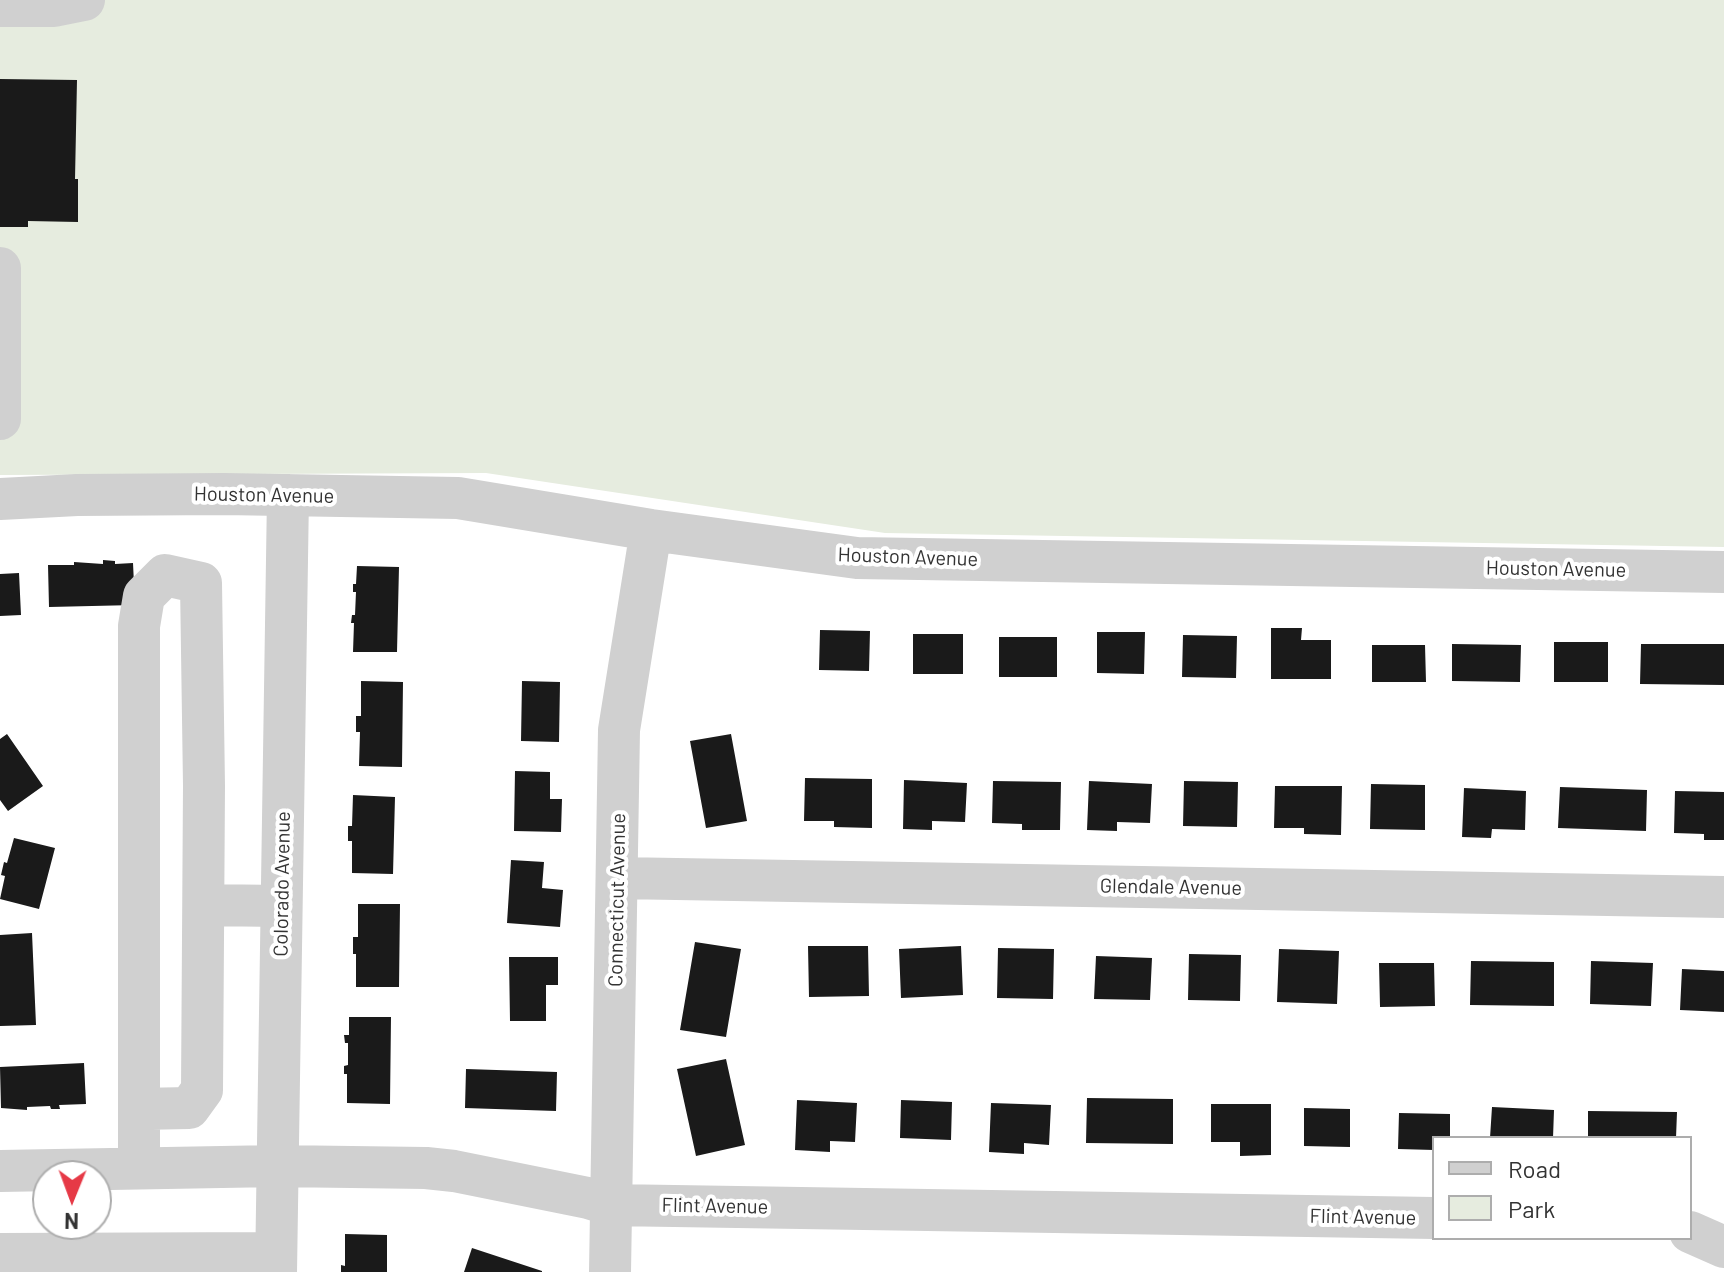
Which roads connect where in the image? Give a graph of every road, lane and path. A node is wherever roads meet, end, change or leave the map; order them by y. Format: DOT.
graph roads {
  1 [pos="84,0"];
  2 [pos="0,6"];
  3 [pos="0,268"];
  4 [pos="0,419"];
  5 [pos="288,495"];
  6 [pos="0,499"];
  7 [pos="651,530"];
  8 [pos="1724,572"];
  9 [pos="618,878"];
  10 [pos="1724,897"];
  11 [pos="204,905"];
  12 [pos="281,906"];
  13 [pos="139,1109"];
  14 [pos="277,1166"];
  15 [pos="139,1168"];
  16 [pos="0,1171"];
  17 [pos="611,1205"];
  18 [pos="1432,1218"];
  19 [pos="1692,1233"];
  20 [pos="1724,1247"];
  21 [pos="0,1254"];
  22 [pos="103,1262"];
  23 [pos="276,1262"];
  24 [pos="610,1272"];
  1 -- 2 [label="street"];
  3 -- 4 [label="street"];
  5 -- 6 [label="street, Houston Avenue"];
  5 -- 7 [label="street, Houston Avenue"];
  5 -- 12 [label="street, Colorado Avenue"];
  7 -- 8 [label="street, Houston Avenue"];
  7 -- 9 [label="street, Connecticut Avenue"];
  9 -- 10 [label="street, Glendale Avenue"];
  9 -- 17 [label="street, Connecticut Avenue"];
  11 -- 12 [label="street"];
  11 -- 13 [label="street"];
  11 -- 13 [label="street"];
  12 -- 14 [label="street, Colorado Avenue"];
  13 -- 15 [label="street"];
  14 -- 15 [label="street, Flint Avenue"];
  14 -- 17 [label="street, Flint Avenue"];
  14 -- 23 [label="street, Colorado Avenue"];
  15 -- 16 [label="street, Flint Avenue"];
  17 -- 18 [label="street, Flint Avenue"];
  17 -- 24 [label="street, Connecticut Avenue"];
  19 -- 20 [label="street"];
  21 -- 22 [label="street"];
  22 -- 23 [label="street"];
}
